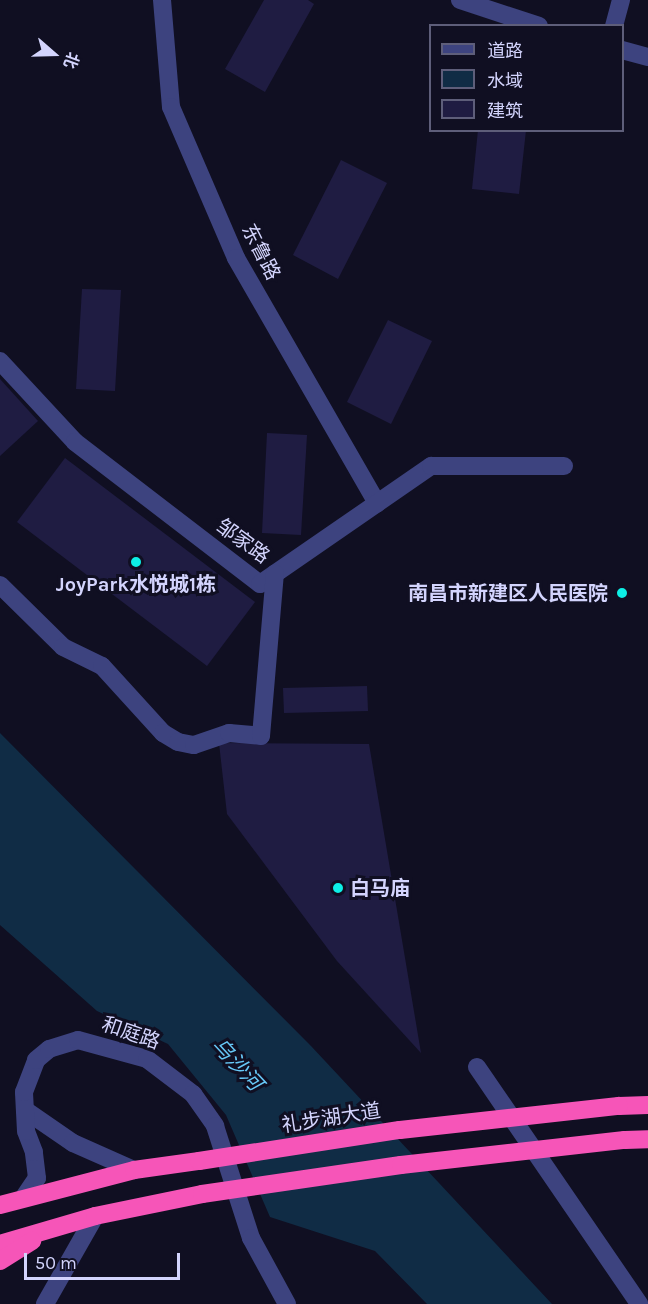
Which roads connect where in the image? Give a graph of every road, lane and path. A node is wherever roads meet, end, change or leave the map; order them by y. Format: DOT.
graph roads {
  1 [pos="162,0"];
  2 [pos="460,0"];
  3 [pos="621,0"];
  4 [pos="533,24"];
  5 [pos="615,24"];
  6 [pos="624,51"];
  7 [pos="648,57"];
  8 [pos="0,361"];
  9 [pos="564,466"];
  10 [pos="377,503"];
  11 [pos="275,574"];
  12 [pos="0,585"];
  13 [pos="477,1067"];
  14 [pos="648,1105"];
  15 [pos="25,1110"];
  16 [pos="648,1139"];
  17 [pos="134,1170"];
  18 [pos="24,1197"];
  19 [pos="0,1199"];
  20 [pos="0,1205"];
  21 [pos="95,1216"];
  22 [pos="52,1229"];
  23 [pos="0,1244"];
  24 [pos="0,1261"];
  25 [pos="45,1304"];
  26 [pos="287,1304"];
  27 [pos="639,1304"];
  1 -- 10 [label="street, 东鲁路"];
  2 -- 4 [label="street"];
  3 -- 5 [label="street"];
  6 -- 7 [label="street"];
  8 -- 11 [label="street, 邹家路"];
  9 -- 10 [label="street, 邹家路"];
  10 -- 11 [label="street, 邹家路"];
  11 -- 12 [label="street"];
  13 -- 27 [label="street"];
  14 -- 17 [label="highway, 礼步湖大道, bridge"];
  15 -- 17 [label="street"];
  15 -- 18 [label="street, 和庭路"];
  15 -- 26 [label="street, 和庭路"];
  16 -- 21 [label="highway, bridge"];
  17 -- 18 [label="highway, 礼步湖大道"];
  18 -- 19 [label="highway"];
  18 -- 20 [label="highway"];
  21 -- 22 [label="highway"];
  21 -- 25 [label="street"];
  22 -- 23 [label="highway"];
  22 -- 24 [label="highway"];
}
